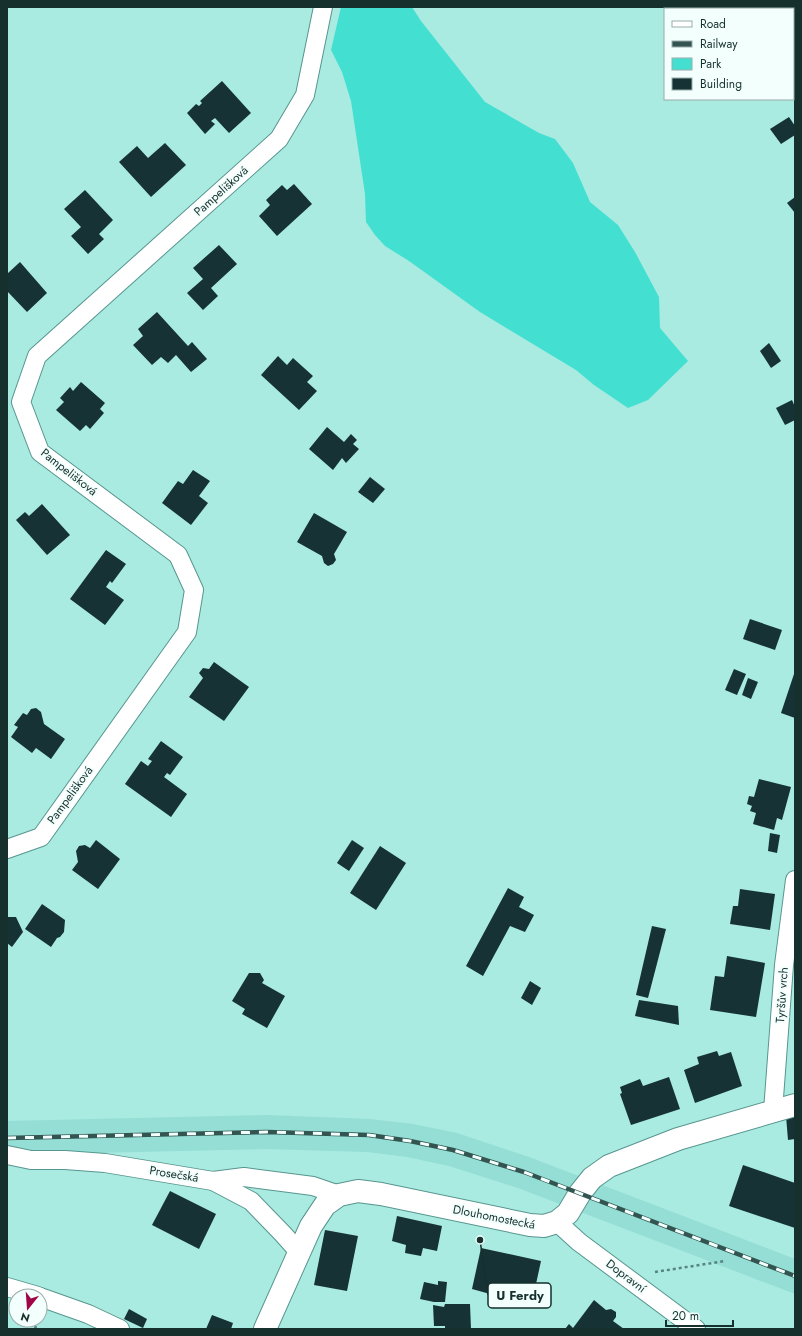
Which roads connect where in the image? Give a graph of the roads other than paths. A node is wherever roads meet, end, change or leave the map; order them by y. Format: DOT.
graph roads {
  1 [pos="323,7"];
  2 [pos="7,849"];
  3 [pos="795,880"];
  4 [pos="789,966"];
  5 [pos="795,1105"];
  6 [pos="773,1111"];
  7 [pos="7,1155"];
  8 [pos="213,1180"];
  9 [pos="339,1194"];
  10 [pos="557,1222"];
  11 [pos="299,1252"];
  12 [pos="48,1299"];
  13 [pos="120,1329"];
  14 [pos="265,1329"];
  15 [pos="696,1329"];
  1 -- 2 [label="street, Pampelišková"];
  3 -- 4 [label="street, Tyršův vrch"];
  4 -- 6 [label="street, Tyršův vrch"];
  5 -- 6 [label="street"];
  6 -- 10 [label="street"];
  7 -- 8 [label="street, Prosečská"];
  8 -- 9 [label="street, Prosečská"];
  8 -- 11 [label="street"];
  9 -- 10 [label="street, Dlouhomostecká"];
  9 -- 11 [label="street"];
  10 -- 15 [label="street, Dopravní"];
  11 -- 14 [label="street"];
  12 -- 13 [label="street"];
}
